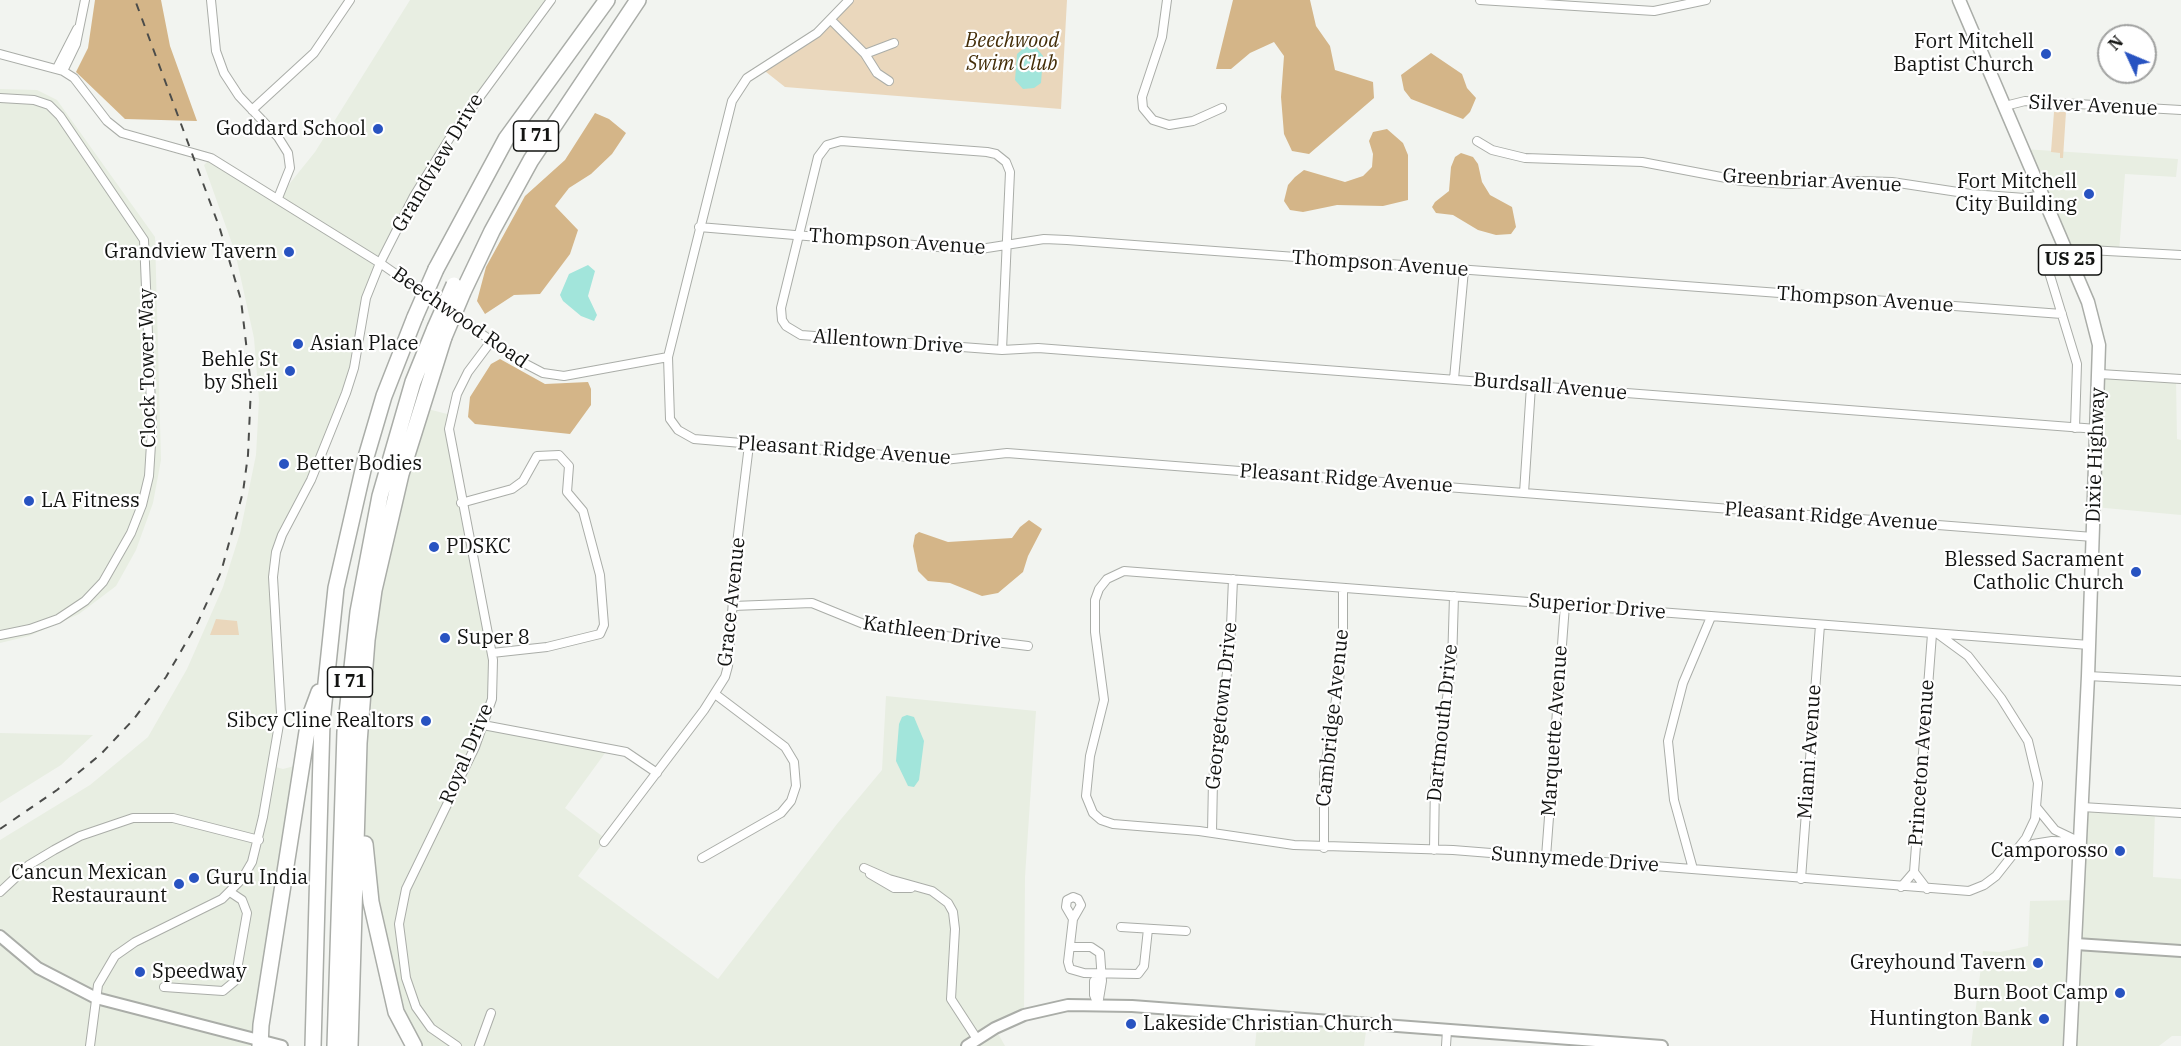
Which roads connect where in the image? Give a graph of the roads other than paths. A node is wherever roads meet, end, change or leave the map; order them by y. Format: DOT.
graph roads {
  1 [pos="85,0"];
  2 [pos="211,0"];
  3 [pos="350,0"];
  4 [pos="551,0"];
  5 [pos="606,0"];
  6 [pos="636,0"];
  7 [pos="849,0"];
  8 [pos="1167,0"];
  9 [pos="1480,0"];
  10 [pos="1706,0"];
  11 [pos="1959,0"];
  12 [pos="831,20"];
  13 [pos="894,43"];
  14 [pos="0,54"];
  15 [pos="865,54"];
  16 [pos="60,70"];
  17 [pos="888,81"];
  18 [pos="0,98"];
  19 [pos="2005,106"];
  20 [pos="1222,108"];
  21 [pos="252,110"];
  22 [pos="2181,110"];
  23 [pos="1477,141"];
  24 [pos="2043,195"];
  25 [pos="278,198"];
  26 [pos="699,227"];
  27 [pos="798,236"];
  28 [pos="1006,246"];
  29 [pos="2068,255"];
  30 [pos="2181,255"];
  31 [pos="380,263"];
  32 [pos="2048,269"];
  33 [pos="1464,270"];
  34 [pos="2062,314"];
  35 [pos="440,333"];
  36 [pos="492,340"];
  37 [pos="1002,350"];
  38 [pos="668,357"];
  39 [pos="2100,374"];
  40 [pos="1454,379"];
  41 [pos="2181,379"];
  42 [pos="1532,386"];
  43 [pos="2075,428"];
  44 [pos="2097,429"];
  45 [pos="749,445"];
  46 [pos="1524,493"];
  47 [pos="461,503"];
  48 [pos="2093,537"];
  49 [pos="380,565"];
  50 [pos="1233,579"];
  51 [pos="1343,588"];
  52 [pos="1454,596"];
  53 [pos="1565,605"];
  54 [pos="733,606"];
  55 [pos="1712,617"];
  56 [pos="1820,625"];
  57 [pos="1935,634"];
  58 [pos="0,635"];
  59 [pos="2089,645"];
  60 [pos="1028,646"];
  61 [pos="492,653"];
  62 [pos="326,672"];
  63 [pos="2088,676"];
  64 [pos="2181,681"];
  65 [pos="716,694"];
  66 [pos="483,725"];
  67 [pos="657,773"];
  68 [pos="2082,807"];
  69 [pos="2037,808"];
  70 [pos="1093,813"];
  71 [pos="2181,813"];
  72 [pos="1212,832"];
  73 [pos="259,840"];
  74 [pos="604,842"];
  75 [pos="2080,842"];
  76 [pos="1323,848"];
  77 [pos="1434,850"];
  78 [pos="2015,854"];
  79 [pos="1546,857"];
  80 [pos="702,858"];
  81 [pos="1693,869"];
  82 [pos="1914,872"];
  83 [pos="1801,879"];
  84 [pos="1901,887"];
  85 [pos="915,888"];
  86 [pos="1927,889"];
  87 [pos="0,892"];
  88 [pos="230,892"];
  89 [pos="1073,920"];
  90 [pos="1121,927"];
  91 [pos="1148,929"];
  92 [pos="1186,931"];
  93 [pos="0,936"];
  94 [pos="2076,944"];
  95 [pos="1070,947"];
  96 [pos="2181,951"];
  97 [pos="1101,974"];
  98 [pos="164,987"];
  99 [pos="96,998"];
  100 [pos="1098,1005"];
  101 [pos="491,1013"];
  102 [pos="1447,1030"];
  103 [pos="977,1039"];
  104 [pos="260,1043"];
  105 [pos="90,1046"];
  106 [pos="282,1046"];
  107 [pos="314,1046"];
  108 [pos="335,1046"];
  109 [pos="350,1046"];
  110 [pos="414,1046"];
  111 [pos="457,1046"];
  112 [pos="479,1046"];
  113 [pos="967,1046"];
  114 [pos="1446,1046"];
  115 [pos="1662,1046"];
  116 [pos="2070,1046"];
  1 -- 16 [label="street"];
  2 -- 21 [label="street"];
  3 -- 21 [label="street"];
  4 -- 31 [label="street, Grandview Drive"];
  5 -- 62 [label="highway, I 71, bridge"];
  6 -- 35 [label="highway, I 71, bridge"];
  7 -- 12 [label="street"];
  8 -- 20 [label="street"];
  9 -- 10 [label="street"];
  11 -- 19 [label="main road, Dixie Highway / US 25"];
  12 -- 15 [label="street"];
  12 -- 26 [label="street"];
  13 -- 15 [label="street"];
  14 -- 16 [label="street"];
  15 -- 17 [label="street"];
  16 -- 25 [label="street, Beechwood Road"];
  18 -- 58 [label="street, Clock Tower Way"];
  19 -- 22 [label="street, Silver Avenue"];
  19 -- 24 [label="main road, Dixie Highway / US 25"];
  21 -- 25 [label="street"];
  23 -- 24 [label="street, Greenbriar Avenue"];
  24 -- 29 [label="main road, Dixie Highway / US 25"];
  25 -- 31 [label="street, Beechwood Road"];
  26 -- 27 [label="street, Thompson Avenue"];
  26 -- 38 [label="street"];
  27 -- 28 [label="street, Thompson Avenue"];
  27 -- 28 [label="street, Allentown Drive"];
  27 -- 37 [label="street, Allentown Drive"];
  28 -- 33 [label="street, Thompson Avenue"];
  28 -- 37 [label="street"];
  29 -- 30 [label="street"];
  29 -- 39 [label="main road, Dixie Highway / US 25"];
  31 -- 36 [label="street, Beechwood Road"];
  31 -- 73 [label="street, Grandview Drive"];
  32 -- 34 [label="street"];
  33 -- 34 [label="street, Thompson Avenue"];
  33 -- 40 [label="street"];
  34 -- 43 [label="street"];
  35 -- 49 [label="highway"];
  35 -- 108 [label="highway, I 71"];
  36 -- 38 [label="street, Beechwood Road"];
  36 -- 47 [label="street, Royal Drive"];
  37 -- 40 [label="street, Burdsall Avenue"];
  38 -- 45 [label="street, Pleasant Ridge Avenue"];
  39 -- 41 [label="street"];
  39 -- 44 [label="main road, Dixie Highway / US 25"];
  40 -- 42 [label="street, Burdsall Avenue"];
  42 -- 43 [label="street, Burdsall Avenue"];
  42 -- 46 [label="street"];
  43 -- 44 [label="street, Burdsall Avenue"];
  44 -- 48 [label="main road, Dixie Highway / US 25"];
  45 -- 46 [label="street, Pleasant Ridge Avenue"];
  45 -- 54 [label="street, Grace Avenue"];
  46 -- 48 [label="street, Pleasant Ridge Avenue"];
  47 -- 61 [label="street, Royal Drive"];
  47 -- 61 [label="street"];
  48 -- 59 [label="main road, Dixie Highway / US 25"];
  49 -- 109 [label="highway"];
  49 -- 110 [label="highway"];
  50 -- 51 [label="street, Superior Drive"];
  50 -- 70 [label="street, Superior Drive"];
  50 -- 72 [label="street, Georgetown Drive"];
  51 -- 52 [label="street, Superior Drive"];
  51 -- 76 [label="street, Cambridge Avenue"];
  52 -- 53 [label="street, Superior Drive"];
  52 -- 77 [label="street, Dartmouth Drive"];
  53 -- 55 [label="street, Superior Drive"];
  53 -- 79 [label="street, Marquette Avenue"];
  54 -- 60 [label="street, Kathleen Drive"];
  54 -- 65 [label="street, Grace Avenue"];
  55 -- 56 [label="street, Superior Drive"];
  55 -- 81 [label="street"];
  56 -- 57 [label="street, Superior Drive"];
  56 -- 83 [label="street, Miami Avenue"];
  57 -- 59 [label="street, Superior Drive"];
  57 -- 69 [label="street, Sunnymede Drive"];
  57 -- 82 [label="street, Princeton Avenue"];
  59 -- 63 [label="main road, Dixie Highway / US 25"];
  61 -- 66 [label="street, Royal Drive"];
  62 -- 104 [label="highway"];
  62 -- 107 [label="highway, I 71"];
  63 -- 64 [label="street"];
  63 -- 68 [label="main road, Dixie Highway / US 25"];
  65 -- 67 [label="street, Grace Avenue"];
  65 -- 80 [label="street"];
  66 -- 67 [label="street"];
  66 -- 111 [label="street, Royal Drive"];
  67 -- 74 [label="street, Grace Avenue"];
  68 -- 71 [label="street"];
  68 -- 75 [label="main road, Dixie Highway / US 25"];
  69 -- 75 [label="street"];
  69 -- 78 [label="street, Sunnymede Drive"];
  70 -- 72 [label="street, Sunnymede Drive"];
  72 -- 76 [label="street, Sunnymede Drive"];
  73 -- 87 [label="street"];
  73 -- 88 [label="street, Grandview Drive"];
  75 -- 78 [label="street"];
  75 -- 94 [label="main road, Dixie Highway / US 25"];
  76 -- 77 [label="street, Sunnymede Drive"];
  77 -- 79 [label="street, Sunnymede Drive"];
  78 -- 86 [label="street, Sunnymede Drive"];
  79 -- 81 [label="street, Sunnymede Drive"];
  81 -- 83 [label="street, Sunnymede Drive"];
  82 -- 84 [label="street, Princeton Avenue"];
  82 -- 86 [label="street"];
  83 -- 84 [label="street, Sunnymede Drive"];
  84 -- 86 [label="street, Sunnymede Drive"];
  85 -- 85 [label="street"];
  85 -- 103 [label="street"];
  88 -- 98 [label="street"];
  88 -- 99 [label="street, Grandview Drive"];
  89 -- 95 [label="street"];
  90 -- 91 [label="street"];
  91 -- 92 [label="street"];
  91 -- 97 [label="street"];
  93 -- 99 [label="main road"];
  94 -- 96 [label="main road"];
  94 -- 116 [label="main road, Dixie Highway / US 25"];
  95 -- 97 [label="street"];
  95 -- 97 [label="street"];
  97 -- 100 [label="street"];
  99 -- 104 [label="main road"];
  99 -- 105 [label="street, Grandview Drive"];
  100 -- 102 [label="main road"];
  100 -- 103 [label="main road"];
  101 -- 112 [label="street"];
  102 -- 114 [label="street"];
  102 -- 115 [label="main road"];
  103 -- 113 [label="main road"];
  104 -- 106 [label="main road"];
}
